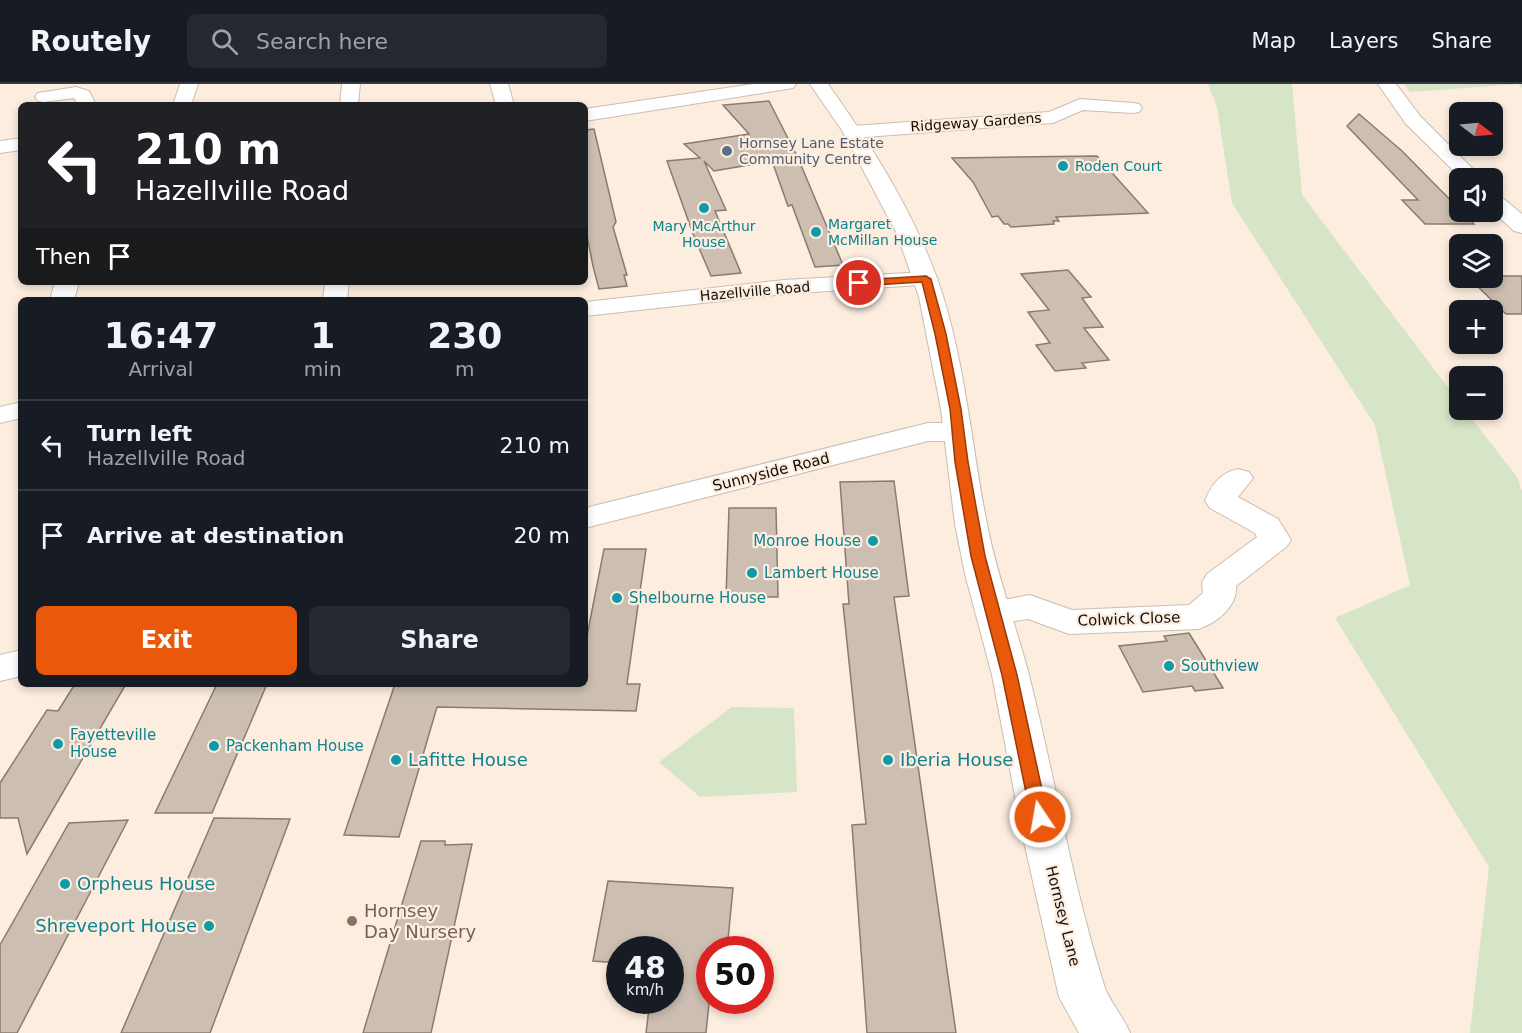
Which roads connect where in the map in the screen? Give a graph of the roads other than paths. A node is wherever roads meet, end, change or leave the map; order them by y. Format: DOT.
graph roads {
  1 [pos="189,84"];
  2 [pos="351,84"];
  3 [pos="500,84"];
  4 [pos="650,84"];
  5 [pos="786,84"];
  6 [pos="819,84"];
  7 [pos="1387,84"];
  8 [pos="722,89"];
  9 [pos="44,97"];
  10 [pos="86,102"];
  11 [pos="183,102"];
  12 [pos="349,102"];
  13 [pos="504,102"];
  14 [pos="670,102"];
  15 [pos="1133,108"];
  16 [pos="588,115"];
  17 [pos="852,132"];
  18 [pos="18,144"];
  19 [pos="0,147"];
  20 [pos="1462,168"];
  21 [pos="1503,209"];
  22 [pos="1522,226"];
  23 [pos="926,279"];
  24 [pos="588,309"];
  25 [pos="18,411"];
  26 [pos="0,415"];
  27 [pos="958,432"];
  28 [pos="1238,478"];
  29 [pos="588,517"];
  30 [pos="993,612"];
  31 [pos="18,664"];
  32 [pos="0,668"];
  33 [pos="1088,1021"];
  1 -- 11 [label="street"];
  2 -- 12 [label="street"];
  3 -- 13 [label="street"];
  4 -- 14 [label="street"];
  5 -- 8 [label="street"];
  6 -- 17 [label="street, Hornsey Lane"];
  7 -- 20 [label="street"];
  8 -- 14 [label="street"];
  9 -- 10 [label="street"];
  14 -- 16 [label="street"];
  15 -- 17 [label="street, Ridgeway Gardens"];
  17 -- 23 [label="street, Hornsey Lane"];
  18 -- 19 [label="street"];
  21 -- 22 [label="street"];
  23 -- 24 [label="street, Hazellville Road"];
  23 -- 27 [label="street, Hornsey Lane"];
  25 -- 26 [label="street"];
  27 -- 29 [label="street, Sunnyside Road"];
  27 -- 30 [label="street, Hornsey Lane"];
  28 -- 30 [label="street, Colwick Close"];
  30 -- 33 [label="street, Hornsey Lane"];
  31 -- 32 [label="street"];
}
